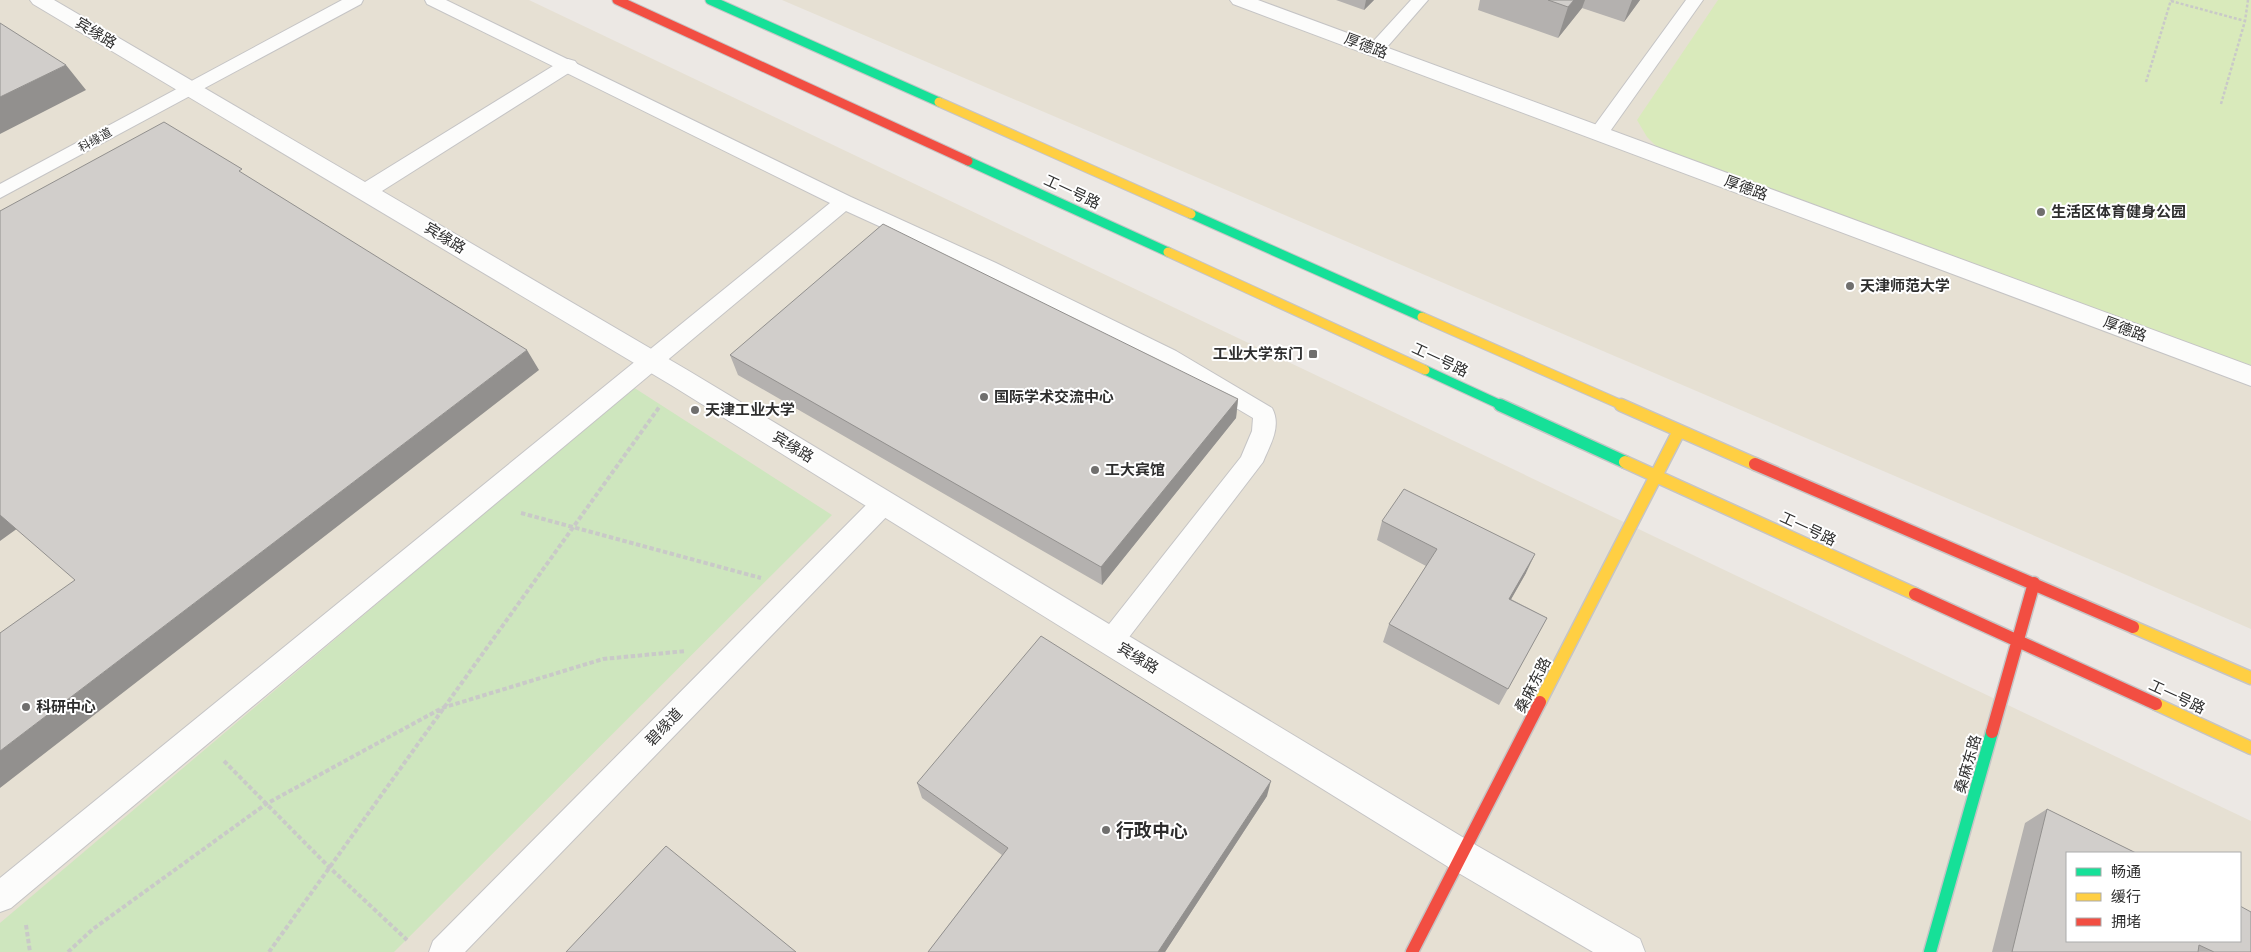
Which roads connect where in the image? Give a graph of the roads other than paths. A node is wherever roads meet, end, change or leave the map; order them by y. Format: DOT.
graph roads {
  1 [pos="355,0"];
  2 [pos="432,0"];
  3 [pos="617,0"];
  4 [pos="710,0"];
  5 [pos="1240,0"];
  6 [pos="1420,0"];
  7 [pos="1695,0"];
  8 [pos="46,1"];
  9 [pos="1374,50"];
  10 [pos="568,65"];
  11 [pos="190,88"];
  12 [pos="1599,133"];
  13 [pos="366,191"];
  14 [pos="0,192"];
  15 [pos="844,202"];
  16 [pos="650,360"];
  17 [pos="2251,376"];
  18 [pos="1680,431"];
  19 [pos="1657,476"];
  20 [pos="884,503"];
  21 [pos="2034,583"];
  22 [pos="1111,641"];
  23 [pos="2017,641"];
  24 [pos="2251,678"];
  25 [pos="2251,748"];
  26 [pos="1462,856"];
  27 [pos="0,897"];
  28 [pos="444,952"];
  29 [pos="1412,952"];
  30 [pos="1627,952"];
  31 [pos="1930,952"];
  1 -- 11 [label="lane, 科缘道"];
  2 -- 10 [label="lane"];
  3 -- 19 [label="main road, 工一号路"];
  4 -- 18 [label="main road, 工一号路"];
  5 -- 9 [label="street, 厚德路"];
  6 -- 9 [label="lane"];
  7 -- 12 [label="lane"];
  8 -- 11 [label="street, 宾缘路"];
  9 -- 12 [label="street, 厚德路"];
  10 -- 13 [label="street"];
  10 -- 15 [label="lane"];
  11 -- 13 [label="street, 宾缘路"];
  11 -- 14 [label="lane, 科缘道"];
  12 -- 17 [label="street, 厚德路"];
  13 -- 16 [label="street, 宾缘路"];
  15 -- 16 [label="lane"];
  15 -- 22 [label="lane"];
  16 -- 20 [label="street, 宾缘路"];
  16 -- 27 [label="lane"];
  18 -- 19 [label="main road, 桑麻东路"];
  18 -- 21 [label="main road, 工一号路"];
  19 -- 23 [label="main road, 工一号路"];
  19 -- 26 [label="main road, 桑麻东路"];
  20 -- 22 [label="street, 宾缘路"];
  20 -- 28 [label="lane, 碧缘道"];
  21 -- 23 [label="main road, 桑麻东路"];
  21 -- 24 [label="main road, 工一号路"];
  22 -- 26 [label="street, 宾缘路"];
  23 -- 25 [label="main road, 工一号路"];
  23 -- 31 [label="main road, 桑麻东路"];
  26 -- 29 [label="main road, 桑麻东路"];
  26 -- 30 [label="street, 宾缘路"];
}
